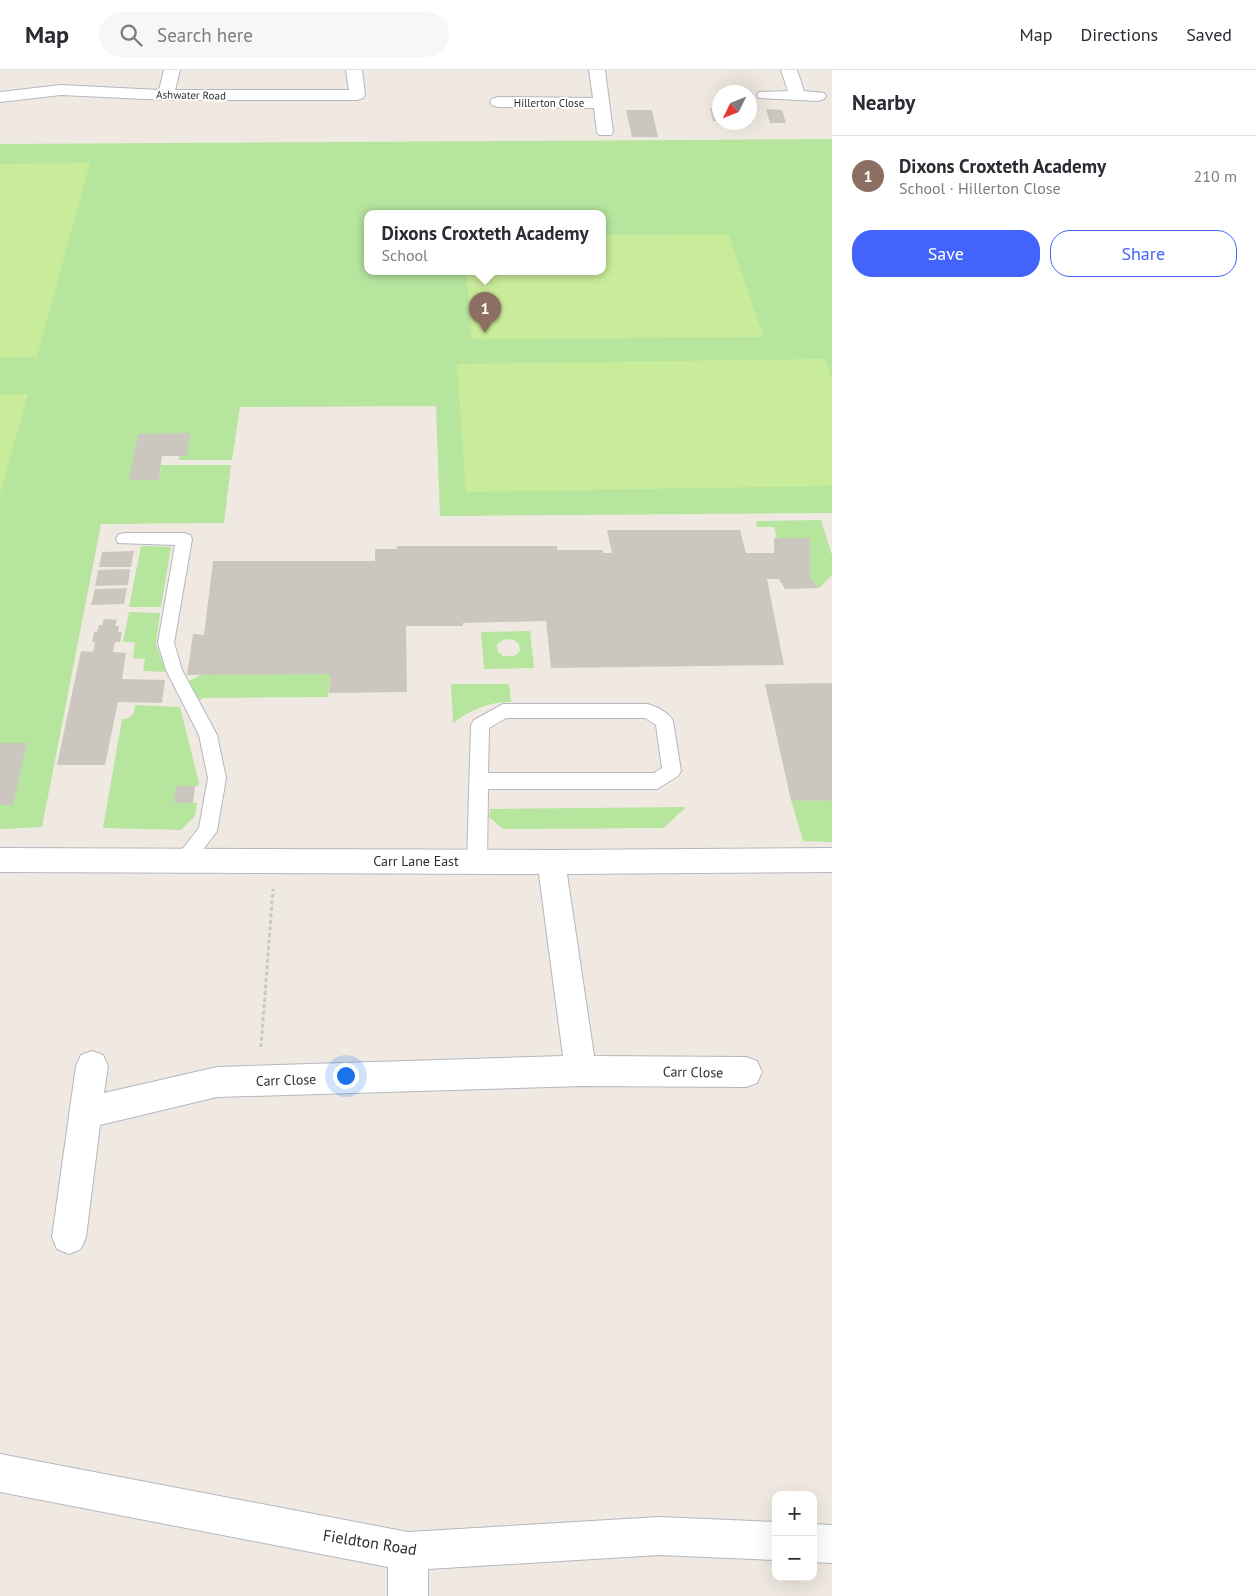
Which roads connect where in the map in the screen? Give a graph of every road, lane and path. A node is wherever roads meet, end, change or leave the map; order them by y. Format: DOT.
graph roads {
  1 [pos="172,70"];
  2 [pos="354,70"];
  3 [pos="597,70"];
  4 [pos="789,70"];
  5 [pos="166,95"];
  6 [pos="765,95"];
  7 [pos="798,95"];
  8 [pos="818,96"];
  9 [pos="0,97"];
  10 [pos="498,102"];
  11 [pos="600,103"];
  12 [pos="605,132"];
  13 [pos="124,539"];
  14 [pos="479,781"];
  15 [pos="0,860"];
  16 [pos="832,860"];
  17 [pos="183,861"];
  18 [pos="275,861"];
  19 [pos="476,862"];
  20 [pos="551,862"];
  21 [pos="92,1066"];
  22 [pos="580,1071"];
  23 [pos="746,1072"];
  24 [pos="258,1080"];
  25 [pos="86,1113"];
  26 [pos="69,1237"];
  27 [pos="0,1473"];
  28 [pos="772,1541"];
  29 [pos="817,1543"];
  30 [pos="832,1544"];
  31 [pos="408,1551"];
  32 [pos="408,1596"];
  1 -- 5 [label="street"];
  2 -- 5 [label="street, Ashwater Road"];
  3 -- 11 [label="street, Hillerton Close"];
  4 -- 7 [label="street"];
  5 -- 9 [label="street, Ashwater Road"];
  6 -- 7 [label="street"];
  7 -- 8 [label="street"];
  10 -- 11 [label="street, Hillerton Close"];
  11 -- 12 [label="street, Hillerton Close"];
  13 -- 17 [label="lane"];
  14 -- 14 [label="lane"];
  14 -- 19 [label="lane"];
  15 -- 17 [label="street, Carr Lane East"];
  16 -- 20 [label="street, Carr Lane East"];
  17 -- 18 [label="street, Carr Lane East"];
  18 -- 19 [label="street, Carr Lane East"];
  18 -- 24 [label="path"];
  19 -- 20 [label="street, Carr Lane East"];
  20 -- 22 [label="street"];
  21 -- 25 [label="street"];
  22 -- 23 [label="street, Carr Close"];
  22 -- 24 [label="street, Carr Close"];
  24 -- 25 [label="street, Carr Close"];
  25 -- 26 [label="street"];
  27 -- 31 [label="street, Fieldton Road"];
  28 -- 31 [label="street, Fieldton Road"];
  29 -- 30 [label="street"];
  31 -- 32 [label="street"];
}
